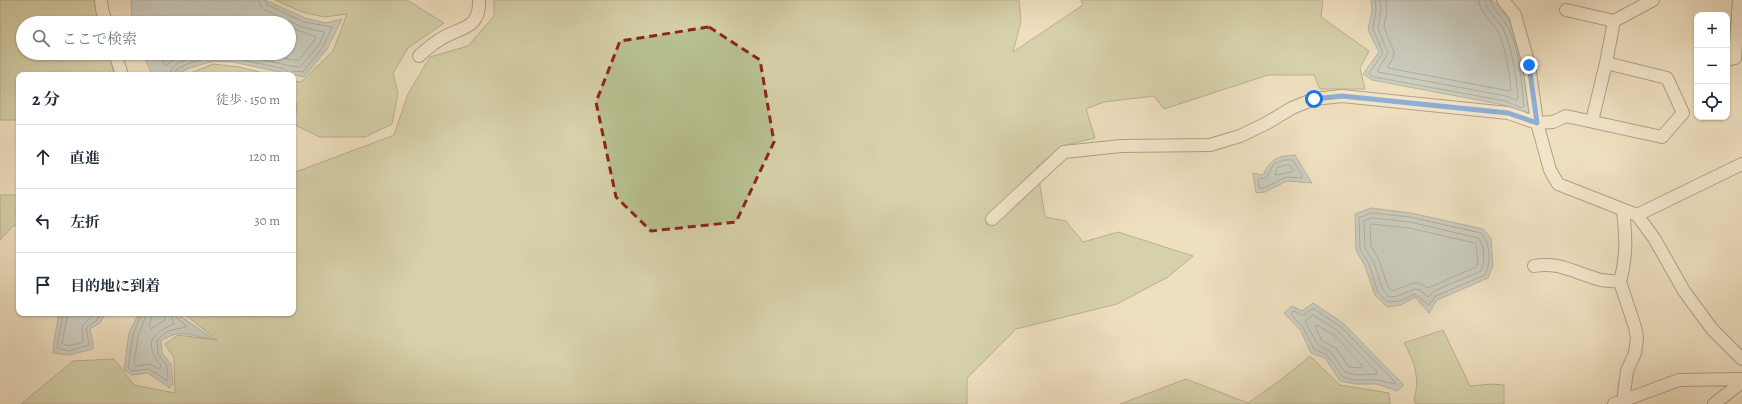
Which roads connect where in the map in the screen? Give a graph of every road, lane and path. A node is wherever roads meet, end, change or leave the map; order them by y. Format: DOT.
graph roads {
  1 [pos="101,0"];
  2 [pos="479,0"];
  3 [pos="1503,0"];
  4 [pos="1653,0"];
  5 [pos="1739,0"];
  6 [pos="1566,10"];
  7 [pos="104,16"];
  8 [pos="1614,21"];
  9 [pos="419,56"];
  10 [pos="1730,59"];
  11 [pos="117,60"];
  12 [pos="1606,63"];
  13 [pos="121,72"];
  14 [pos="1592,121"];
  15 [pos="1537,123"];
  16 [pos="1742,164"];
  17 [pos="1623,210"];
  18 [pos="1637,215"];
  19 [pos="992,219"];
  20 [pos="1534,266"];
  21 [pos="1620,282"];
  22 [pos="1742,359"];
  23 [pos="1742,380"];
  24 [pos="1619,402"];
  25 [pos="1714,404"];
  1 -- 7 [label="street"];
  2 -- 9 [label="street"];
  3 -- 15 [label="street"];
  4 -- 8 [label="street"];
  5 -- 10 [label="street"];
  6 -- 8 [label="street"];
  8 -- 12 [label="street"];
  11 -- 13 [label="street"];
  12 -- 14 [label="street"];
  12 -- 14 [label="street"];
  14 -- 15 [label="street"];
  15 -- 17 [label="street"];
  15 -- 19 [label="street"];
  16 -- 18 [label="street"];
  17 -- 18 [label="street"];
  17 -- 21 [label="street"];
  18 -- 22 [label="street"];
  20 -- 21 [label="street"];
  21 -- 24 [label="street"];
  23 -- 24 [label="street"];
  23 -- 25 [label="street"];
}
